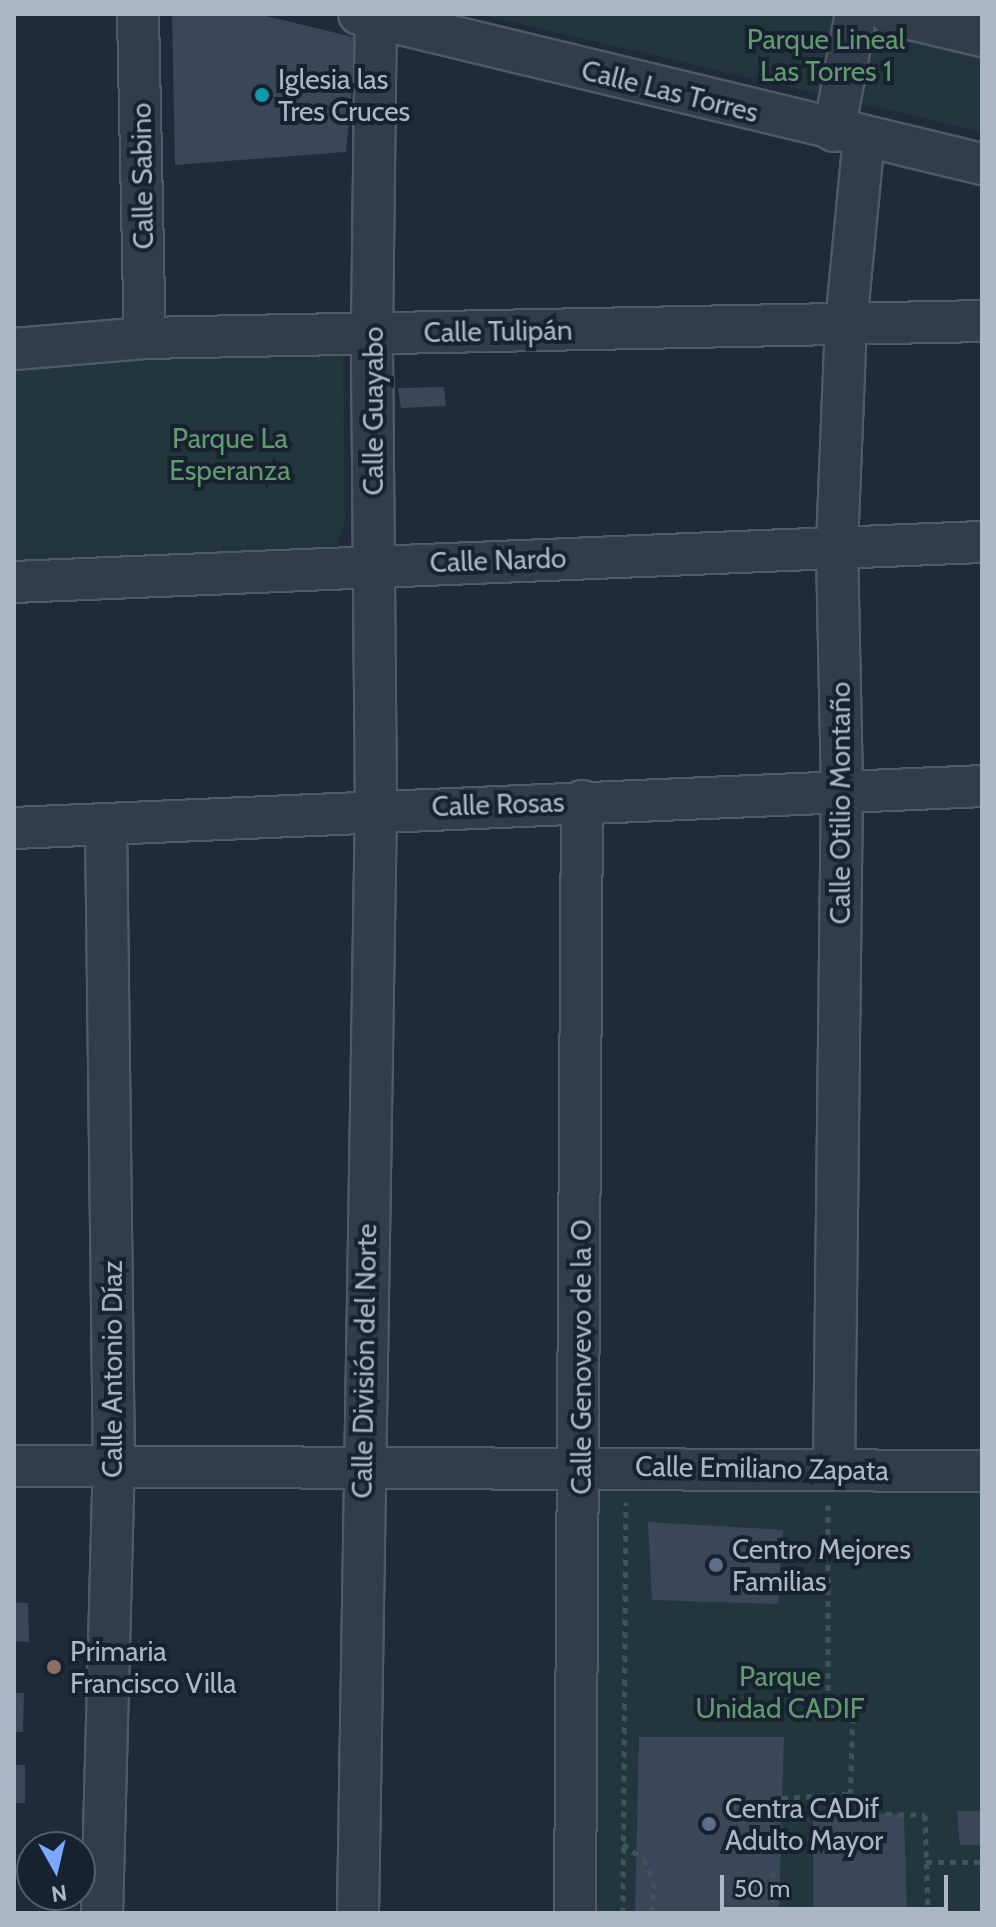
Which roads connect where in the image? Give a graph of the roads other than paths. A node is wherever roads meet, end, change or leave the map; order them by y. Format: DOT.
graph roads {
  1 [pos="138,14"];
  2 [pos="856,14"];
  3 [pos="890,14"];
  4 [pos="371,15"];
  5 [pos="982,36"];
  6 [pos="849,134"];
  7 [pos="982,164"];
  8 [pos="982,321"];
  9 [pos="846,324"];
  10 [pos="372,333"];
  11 [pos="145,338"];
  12 [pos="14,349"];
  13 [pos="982,542"];
  14 [pos="837,546"];
  15 [pos="374,564"];
  16 [pos="14,582"];
  17 [pos="982,786"];
  18 [pos="842,788"];
  19 [pos="582,801"];
  20 [pos="376,809"];
  21 [pos="106,824"];
  22 [pos="14,828"];
  23 [pos="14,1466"];
  24 [pos="361,1466"];
  25 [pos="581,1466"];
  26 [pos="114,1469"];
  27 [pos="982,1471"];
  28 [pos="831,1480"];
  29 [pos="102,1913"];
  30 [pos="358,1913"];
  31 [pos="575,1913"];
  1 -- 11 [label="street, Calle Sabino"];
  2 -- 6 [label="street, Calle Otilio Montaño"];
  3 -- 5 [label="street"];
  4 -- 6 [label="street, Calle Las Torres"];
  4 -- 10 [label="street, Calle Guayabo"];
  6 -- 7 [label="street, Calle Las Torres"];
  6 -- 9 [label="street, Calle Otilio Montaño"];
  8 -- 9 [label="street, Calle Tulipán"];
  9 -- 10 [label="street, Calle Tulipán"];
  9 -- 14 [label="street, Calle Otilio Montaño"];
  10 -- 11 [label="street, Calle Tulipán"];
  10 -- 15 [label="street, Calle Guayabo"];
  11 -- 12 [label="street, Calle Tulipán"];
  13 -- 14 [label="street, Calle Nardo"];
  14 -- 15 [label="street, Calle Nardo"];
  14 -- 18 [label="street, Calle Otilio Montaño"];
  15 -- 16 [label="street, Calle Nardo"];
  15 -- 20 [label="street, Calle Guayabo"];
  17 -- 18 [label="street, Calle Rosas"];
  18 -- 19 [label="street, Calle Rosas"];
  18 -- 28 [label="street, Calle Otilio Montaño"];
  19 -- 20 [label="street, Calle Rosas"];
  19 -- 25 [label="street, Calle Genovevo de la O"];
  20 -- 21 [label="street, Calle Rosas"];
  20 -- 24 [label="street, Calle División del Norte"];
  21 -- 22 [label="street, Calle Rosas"];
  21 -- 26 [label="street, Calle Antonio Díaz"];
  23 -- 26 [label="street, Calle Emiliano Zapata"];
  24 -- 25 [label="street, Calle Emiliano Zapata"];
  24 -- 26 [label="street, Calle Emiliano Zapata"];
  24 -- 30 [label="street, Calle División del Norte"];
  25 -- 28 [label="street, Calle Emiliano Zapata"];
  25 -- 31 [label="street, Calle Genovevo de la O"];
  26 -- 29 [label="street, Calle Antonio Díaz"];
  27 -- 28 [label="street, Calle Emiliano Zapata"];
}
